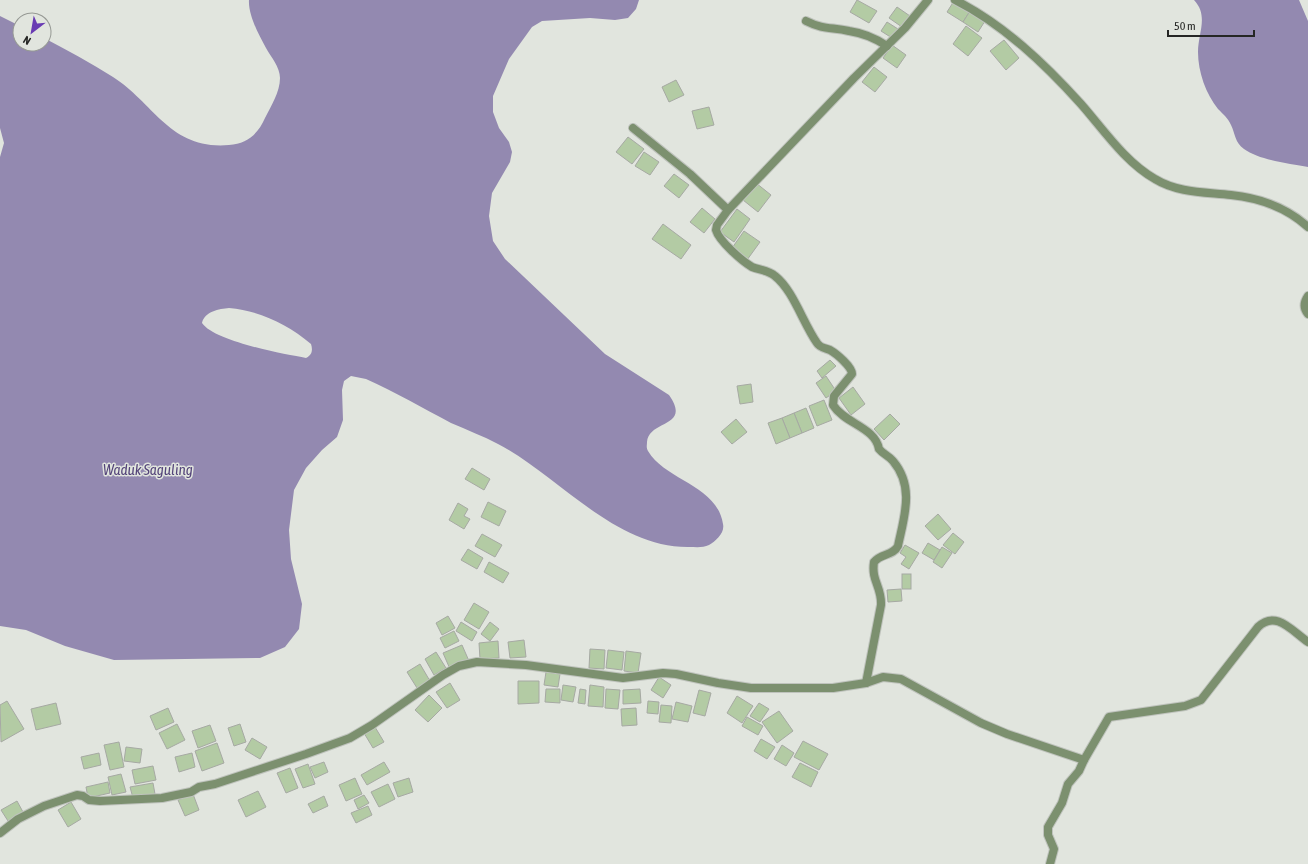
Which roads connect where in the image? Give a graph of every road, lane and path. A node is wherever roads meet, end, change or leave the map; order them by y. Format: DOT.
graph roads {
  1 [pos="928,0"];
  2 [pos="955,0"];
  3 [pos="806,20"];
  4 [pos="888,46"];
  5 [pos="633,128"];
  6 [pos="728,210"];
  7 [pos="1308,227"];
  8 [pos="1308,296"];
  9 [pos="1308,314"];
  10 [pos="1308,642"];
  11 [pos="866,682"];
  12 [pos="1084,760"];
  13 [pos="0,833"];
  14 [pos="1050,864"];
  1 -- 4 [label="street"];
  2 -- 7 [label="street"];
  3 -- 4 [label="street"];
  4 -- 6 [label="street"];
  5 -- 6 [label="street"];
  6 -- 11 [label="street"];
  8 -- 9 [label="street"];
  10 -- 12 [label="street"];
  11 -- 12 [label="street"];
  11 -- 13 [label="street"];
  12 -- 14 [label="street"];
}
